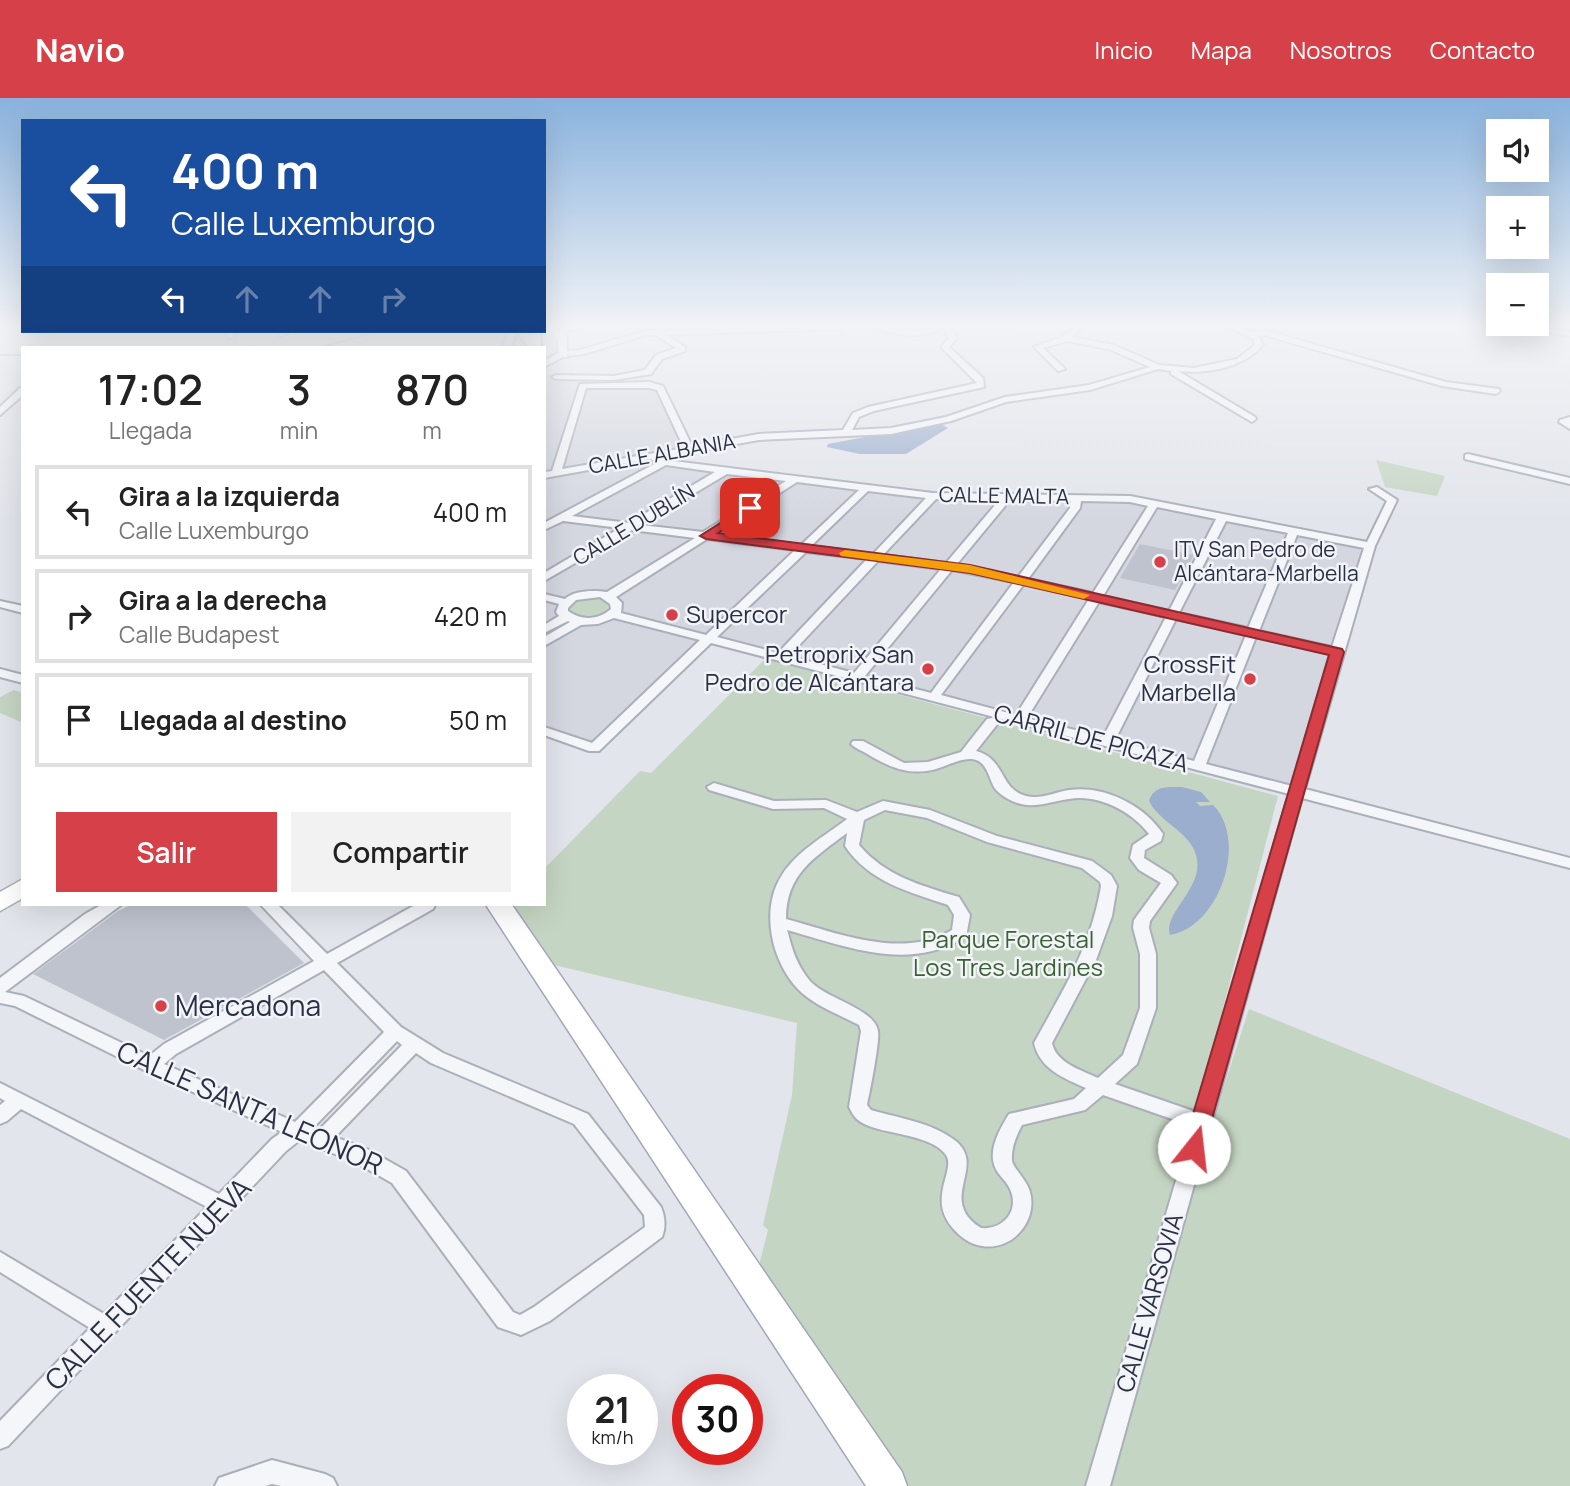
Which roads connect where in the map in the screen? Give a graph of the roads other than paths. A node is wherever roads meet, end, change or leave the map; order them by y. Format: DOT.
graph roads {
  1 [pos="21,392"];
  2 [pos="581,392"];
  3 [pos="662,392"];
  4 [pos="948,392"];
  5 [pos="1062,392"];
  6 [pos="1204,392"];
  7 [pos="0,412"];
  8 [pos="1252,419"];
  9 [pos="1570,420"];
  10 [pos="1570,426"];
  11 [pos="845,434"];
  12 [pos="687,446"];
  13 [pos="650,456"];
  14 [pos="1468,457"];
  15 [pos="664,462"];
  16 [pos="557,468"];
  17 [pos="724,471"];
  18 [pos="546,474"];
  19 [pos="794,480"];
  20 [pos="1570,481"];
  21 [pos="865,489"];
  22 [pos="1374,489"];
  23 [pos="933,496"];
  24 [pos="1002,496"];
  25 [pos="1077,497"];
  26 [pos="1155,503"];
  27 [pos="1223,516"];
  28 [pos="562,518"];
  29 [pos="546,526"];
  30 [pos="631,527"];
  31 [pos="1294,530"];
  32 [pos="706,536"];
  33 [pos="1370,546"];
  34 [pos="802,548"];
  35 [pos="874,557"];
  36 [pos="949,566"];
  37 [pos="546,577"];
  38 [pos="1021,581"];
  39 [pos="608,596"];
  40 [pos="546,597"];
  41 [pos="1094,597"];
  42 [pos="565,602"];
  43 [pos="5,606"];
  44 [pos="613,614"];
  45 [pos="1172,615"];
  46 [pos="573,618"];
  47 [pos="0,619"];
  48 [pos="546,629"];
  49 [pos="1253,633"];
  50 [pos="707,639"];
  51 [pos="546,640"];
  52 [pos="1337,652"];
  53 [pos="780,658"];
  54 [pos="0,673"];
  55 [pos="857,677"];
  56 [pos="21,679"];
  57 [pos="933,698"];
  58 [pos="1019,720"];
  59 [pos="992,722"];
  60 [pos="546,732"];
  61 [pos="1107,743"];
  62 [pos="858,744"];
  63 [pos="967,754"];
  64 [pos="1198,767"];
  65 [pos="714,787"];
  66 [pos="1298,792"];
  67 [pos="858,818"];
  68 [pos="1570,863"];
  69 [pos="21,874"];
  70 [pos="0,888"];
  71 [pos="21,888"];
  72 [pos="0,903"];
  73 [pos="111,906"];
  74 [pos="270,906"];
  75 [pos="424,906"];
  76 [pos="500,906"];
  77 [pos="777,922"];
  78 [pos="325,962"];
  79 [pos="0,987"];
  80 [pos="0,997"];
  81 [pos="395,1032"];
  82 [pos="414,1044"];
  83 [pos="150,1065"];
  84 [pos="1101,1086"];
  85 [pos="0,1090"];
  86 [pos="19,1100"];
  87 [pos="0,1116"];
  88 [pos="1202,1122"];
  89 [pos="298,1131"];
  90 [pos="321,1140"];
  91 [pos="223,1206"];
  92 [pos="0,1261"];
  93 [pos="107,1327"];
  94 [pos="0,1438"];
  95 [pos="227,1486"];
  96 [pos="326,1486"];
  97 [pos="888,1486"];
  98 [pos="1098,1486"];
  1 -- 7 [label="street"];
  2 -- 16 [label="street"];
  3 -- 12 [label="street"];
  4 -- 11 [label="street"];
  5 -- 11 [label="street, CALLE ALBANIA"];
  6 -- 8 [label="street"];
  9 -- 10 [label="street"];
  11 -- 12 [label="street, CALLE ALBANIA"];
  12 -- 13 [label="street, CALLE ALBANIA"];
  12 -- 15 [label="street"];
  12 -- 16 [label="street"];
  13 -- 15 [label="street, CALLE MALTA"];
  13 -- 16 [label="street, CALLE ALBANIA"];
  14 -- 20 [label="street"];
  15 -- 17 [label="street, CALLE MALTA"];
  15 -- 28 [label="street"];
  16 -- 18 [label="street, CALLE ALBANIA"];
  17 -- 19 [label="street, CALLE MALTA"];
  17 -- 30 [label="street, CALLE DUBLÍN"];
  19 -- 21 [label="street, CALLE MALTA"];
  19 -- 32 [label="street"];
  21 -- 23 [label="street, CALLE MALTA"];
  21 -- 34 [label="street"];
  22 -- 33 [label="street, CALLE VARSOVIA"];
  23 -- 24 [label="street, CALLE MALTA"];
  23 -- 35 [label="street"];
  24 -- 25 [label="street, CALLE MALTA"];
  24 -- 36 [label="street"];
  25 -- 26 [label="street, CALLE MALTA"];
  25 -- 38 [label="street"];
  26 -- 27 [label="street, CALLE MALTA"];
  26 -- 41 [label="street"];
  27 -- 31 [label="street, CALLE MALTA"];
  27 -- 45 [label="street"];
  28 -- 29 [label="street"];
  28 -- 30 [label="street"];
  30 -- 32 [label="street"];
  30 -- 37 [label="street, CALLE DUBLÍN"];
  31 -- 33 [label="street, CALLE MALTA"];
  31 -- 49 [label="street"];
  32 -- 34 [label="street"];
  32 -- 39 [label="street"];
  33 -- 52 [label="street, CALLE VARSOVIA"];
  34 -- 35 [label="street"];
  34 -- 50 [label="street"];
  35 -- 36 [label="street"];
  35 -- 53 [label="street"];
  36 -- 38 [label="street"];
  36 -- 55 [label="street"];
  38 -- 41 [label="street"];
  38 -- 57 [label="street"];
  39 -- 42 [label="street"];
  39 -- 44 [label="street"];
  40 -- 42 [label="street"];
  41 -- 45 [label="street"];
  41 -- 58 [label="street"];
  42 -- 46 [label="street"];
  43 -- 47 [label="street"];
  44 -- 46 [label="street"];
  44 -- 50 [label="street, CARRIL DE PICAZA"];
  45 -- 49 [label="street"];
  45 -- 61 [label="street"];
  46 -- 48 [label="street"];
  46 -- 51 [label="street"];
  49 -- 52 [label="street"];
  49 -- 64 [label="street"];
  50 -- 53 [label="street, CARRIL DE PICAZA"];
  50 -- 60 [label="street"];
  52 -- 66 [label="street, CALLE VARSOVIA"];
  53 -- 55 [label="street, CARRIL DE PICAZA"];
  54 -- 56 [label="street"];
  55 -- 57 [label="street, CARRIL DE PICAZA"];
  57 -- 58 [label="street, CARRIL DE PICAZA"];
  58 -- 61 [label="street, CARRIL DE PICAZA"];
  59 -- 63 [label="street"];
  61 -- 64 [label="street, CARRIL DE PICAZA"];
  62 -- 63 [label="street"];
  63 -- 84 [label="street"];
  64 -- 66 [label="street, CARRIL DE PICAZA"];
  65 -- 67 [label="street"];
  66 -- 68 [label="street, CARRIL DE PICAZA"];
  66 -- 88 [label="street, CALLE VARSOVIA"];
  67 -- 77 [label="street"];
  67 -- 77 [label="street"];
  67 -- 84 [label="street"];
  69 -- 70 [label="street"];
  71 -- 72 [label="street"];
  73 -- 79 [label="street"];
  74 -- 78 [label="street"];
  75 -- 78 [label="street"];
  76 -- 97 [label="main road"];
  77 -- 84 [label="street"];
  78 -- 81 [label="street"];
  78 -- 83 [label="street"];
  80 -- 83 [label="street, CALLE SANTA LEONOR"];
  81 -- 82 [label="street"];
  81 -- 89 [label="street, CALLE FUENTE NUEVA"];
  82 -- 90 [label="street"];
  82 -- 90 [label="street, CALLE SANTA LEONOR"];
  83 -- 89 [label="street, CALLE SANTA LEONOR"];
  84 -- 88 [label="street"];
  85 -- 86 [label="street"];
  86 -- 87 [label="street"];
  86 -- 91 [label="street"];
  88 -- 98 [label="street, CALLE VARSOVIA"];
  89 -- 90 [label="street, CALLE SANTA LEONOR"];
  89 -- 91 [label="street, CALLE FUENTE NUEVA"];
  91 -- 93 [label="street, CALLE FUENTE NUEVA"];
  92 -- 93 [label="street"];
  93 -- 94 [label="street, CALLE FUENTE NUEVA"];
  95 -- 96 [label="street"];
}
